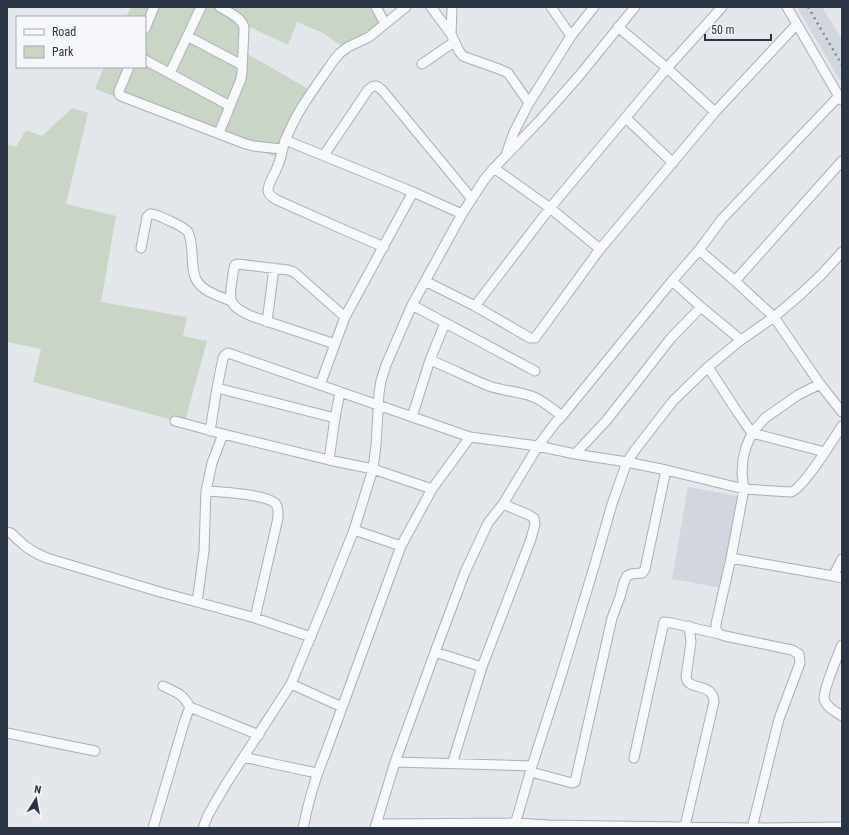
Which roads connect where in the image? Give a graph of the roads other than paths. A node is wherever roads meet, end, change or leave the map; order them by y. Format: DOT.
graph roads {
  1 [pos="154,7"];
  2 [pos="201,7"];
  3 [pos="220,7"];
  4 [pos="376,7"];
  5 [pos="406,7"];
  6 [pos="431,7"];
  7 [pos="452,7"];
  8 [pos="552,7"];
  9 [pos="594,7"];
  10 [pos="635,7"];
  11 [pos="722,7"];
  12 [pos="787,7"];
  13 [pos="385,24"];
  14 [pos="797,24"];
  15 [pos="146,27"];
  16 [pos="618,27"];
  17 [pos="188,36"];
  18 [pos="571,36"];
  19 [pos="453,38"];
  20 [pos="146,61"];
  21 [pos="422,64"];
  22 [pos="242,65"];
  23 [pos="129,68"];
  24 [pos="667,68"];
  25 [pos="170,73"];
  26 [pos="841,98"];
  27 [pos="529,103"];
  28 [pos="230,106"];
  29 [pos="715,112"];
  30 [pos="626,118"];
  31 [pos="219,133"];
  32 [pos="285,140"];
  33 [pos="282,149"];
  34 [pos="506,155"];
  35 [pos="324,156"];
  36 [pos="842,161"];
  37 [pos="673,163"];
  38 [pos="494,168"];
  39 [pos="413,192"];
  40 [pos="472,199"];
  41 [pos="550,208"];
  42 [pos="462,214"];
  43 [pos="384,247"];
  44 [pos="141,248"];
  45 [pos="600,249"];
  46 [pos="699,250"];
  47 [pos="842,252"];
  48 [pos="274,268"];
  49 [pos="425,281"];
  50 [pos="672,281"];
  51 [pos="735,281"];
  52 [pos="231,301"];
  53 [pos="412,305"];
  54 [pos="475,306"];
  55 [pos="701,307"];
  56 [pos="344,317"];
  57 [pos="774,317"];
  58 [pos="267,322"];
  59 [pos="445,323"];
  60 [pos="741,340"];
  61 [pos="335,344"];
  62 [pos="430,360"];
  63 [pos="708,367"];
  64 [pos="535,371"];
  65 [pos="820,384"];
  66 [pos="320,385"];
  67 [pos="217,388"];
  68 [pos="340,392"];
  69 [pos="378,406"];
  70 [pos="842,412"];
  71 [pos="562,416"];
  72 [pos="412,417"];
  73 [pos="334,418"];
  74 [pos="175,421"];
  75 [pos="842,426"];
  76 [pos="210,431"];
  77 [pos="752,433"];
  78 [pos="223,434"];
  79 [pos="470,437"];
  80 [pos="538,446"];
  81 [pos="825,452"];
  82 [pos="575,454"];
  83 [pos="329,460"];
  84 [pos="627,462"];
  85 [pos="373,469"];
  86 [pos="666,470"];
  87 [pos="432,489"];
  88 [pos="744,489"];
  89 [pos="206,491"];
  90 [pos="503,504"];
  91 [pos="354,530"];
  92 [pos="7,532"];
  93 [pos="401,546"];
  94 [pos="731,558"];
  95 [pos="842,559"];
  96 [pos="838,577"];
  97 [pos="197,602"];
  98 [pos="255,618"];
  99 [pos="689,626"];
  100 [pos="719,634"];
  101 [pos="311,637"];
  102 [pos="842,645"];
  103 [pos="435,652"];
  104 [pos="482,667"];
  105 [pos="291,684"];
  106 [pos="163,686"];
  107 [pos="190,707"];
  108 [pos="342,707"];
  109 [pos="842,716"];
  110 [pos="7,733"];
  111 [pos="259,735"];
  112 [pos="95,751"];
  113 [pos="244,757"];
  114 [pos="634,758"];
  115 [pos="396,762"];
  116 [pos="452,764"];
  117 [pos="531,769"];
  118 [pos="317,773"];
  119 [pos="515,825"];
  120 [pos="376,826"];
  121 [pos="685,826"];
  122 [pos="842,827"];
  123 [pos="153,828"];
  124 [pos="203,828"];
  125 [pos="303,828"];
  126 [pos="752,828"];
  1 -- 15 [label="street"];
  2 -- 17 [label="street"];
  3 -- 22 [label="street"];
  4 -- 13 [label="street"];
  5 -- 13 [label="street"];
  6 -- 19 [label="street"];
  7 -- 19 [label="street"];
  8 -- 18 [label="street"];
  9 -- 18 [label="street"];
  10 -- 16 [label="street"];
  11 -- 24 [label="street"];
  12 -- 14 [label="street"];
  13 -- 32 [label="street"];
  14 -- 26 [label="street"];
  14 -- 29 [label="street"];
  16 -- 24 [label="street"];
  16 -- 34 [label="street"];
  17 -- 22 [label="street"];
  17 -- 25 [label="street"];
  18 -- 27 [label="street"];
  19 -- 21 [label="street"];
  19 -- 27 [label="street"];
  20 -- 25 [label="street"];
  22 -- 28 [label="street"];
  23 -- 31 [label="street"];
  24 -- 29 [label="street"];
  24 -- 30 [label="street"];
  25 -- 28 [label="street"];
  26 -- 46 [label="street"];
  27 -- 34 [label="street"];
  28 -- 31 [label="street"];
  29 -- 37 [label="street"];
  30 -- 37 [label="street"];
  30 -- 41 [label="street"];
  31 -- 33 [label="street"];
  32 -- 33 [label="street"];
  32 -- 35 [label="street"];
  33 -- 43 [label="street"];
  34 -- 38 [label="street"];
  35 -- 39 [label="street"];
  35 -- 40 [label="street"];
  36 -- 51 [label="street"];
  37 -- 45 [label="street"];
  38 -- 40 [label="street"];
  38 -- 41 [label="street"];
  39 -- 42 [label="street"];
  39 -- 43 [label="street"];
  40 -- 42 [label="street"];
  41 -- 45 [label="street"];
  41 -- 54 [label="street"];
  42 -- 49 [label="street"];
  43 -- 56 [label="street"];
  44 -- 52 [label="street"];
  45 -- 54 [label="street"];
  46 -- 50 [label="street"];
  46 -- 51 [label="street"];
  47 -- 57 [label="street"];
  48 -- 52 [label="street"];
  48 -- 56 [label="street"];
  48 -- 58 [label="street"];
  49 -- 53 [label="street"];
  49 -- 54 [label="street"];
  50 -- 55 [label="street"];
  50 -- 71 [label="street"];
  51 -- 57 [label="street"];
  52 -- 58 [label="street"];
  53 -- 59 [label="street"];
  53 -- 69 [label="street"];
  55 -- 60 [label="street"];
  55 -- 82 [label="street"];
  56 -- 61 [label="street"];
  57 -- 60 [label="street"];
  57 -- 65 [label="street"];
  58 -- 61 [label="street"];
  59 -- 62 [label="street"];
  59 -- 64 [label="street"];
  60 -- 63 [label="street"];
  61 -- 66 [label="street"];
  62 -- 71 [label="street"];
  62 -- 72 [label="street"];
  63 -- 77 [label="street"];
  63 -- 84 [label="street"];
  65 -- 70 [label="street"];
  65 -- 77 [label="street"];
  66 -- 67 [label="street"];
  66 -- 68 [label="street"];
  67 -- 73 [label="street"];
  67 -- 76 [label="street"];
  68 -- 69 [label="street"];
  68 -- 73 [label="street"];
  69 -- 72 [label="street"];
  69 -- 85 [label="street"];
  71 -- 80 [label="street"];
  72 -- 79 [label="street"];
  73 -- 83 [label="street"];
  74 -- 76 [label="street"];
  75 -- 81 [label="street"];
  76 -- 78 [label="street"];
  77 -- 81 [label="street"];
  77 -- 88 [label="street"];
  78 -- 83 [label="street"];
  78 -- 89 [label="street"];
  79 -- 80 [label="street"];
  79 -- 87 [label="street"];
  80 -- 82 [label="street"];
  80 -- 90 [label="street"];
  81 -- 88 [label="street"];
  82 -- 84 [label="street"];
  83 -- 85 [label="street"];
  84 -- 86 [label="street"];
  84 -- 117 [label="street"];
  85 -- 87 [label="street"];
  85 -- 91 [label="street"];
  86 -- 88 [label="street"];
  86 -- 117 [label="street"];
  87 -- 93 [label="street"];
  88 -- 94 [label="street"];
  89 -- 97 [label="street"];
  89 -- 98 [label="street"];
  90 -- 103 [label="street"];
  90 -- 104 [label="street"];
  91 -- 93 [label="street"];
  91 -- 101 [label="street"];
  92 -- 97 [label="street"];
  93 -- 108 [label="street"];
  94 -- 96 [label="street"];
  94 -- 100 [label="street"];
  95 -- 96 [label="street"];
  97 -- 98 [label="street"];
  98 -- 101 [label="street"];
  99 -- 100 [label="street"];
  99 -- 114 [label="street"];
  99 -- 121 [label="street"];
  100 -- 126 [label="street"];
  101 -- 105 [label="street"];
  102 -- 109 [label="street"];
  103 -- 104 [label="street"];
  103 -- 115 [label="street"];
  104 -- 116 [label="street"];
  105 -- 108 [label="street"];
  105 -- 111 [label="street"];
  106 -- 107 [label="street"];
  107 -- 111 [label="street"];
  107 -- 123 [label="street"];
  108 -- 118 [label="street"];
  110 -- 112 [label="street"];
  111 -- 113 [label="street"];
  113 -- 118 [label="street"];
  113 -- 124 [label="street"];
  115 -- 116 [label="street"];
  115 -- 120 [label="street"];
  116 -- 117 [label="street"];
  117 -- 119 [label="street"];
  118 -- 125 [label="street"];
  119 -- 120 [label="street"];
  119 -- 121 [label="street"];
  121 -- 126 [label="street"];
  122 -- 126 [label="street"];
}
